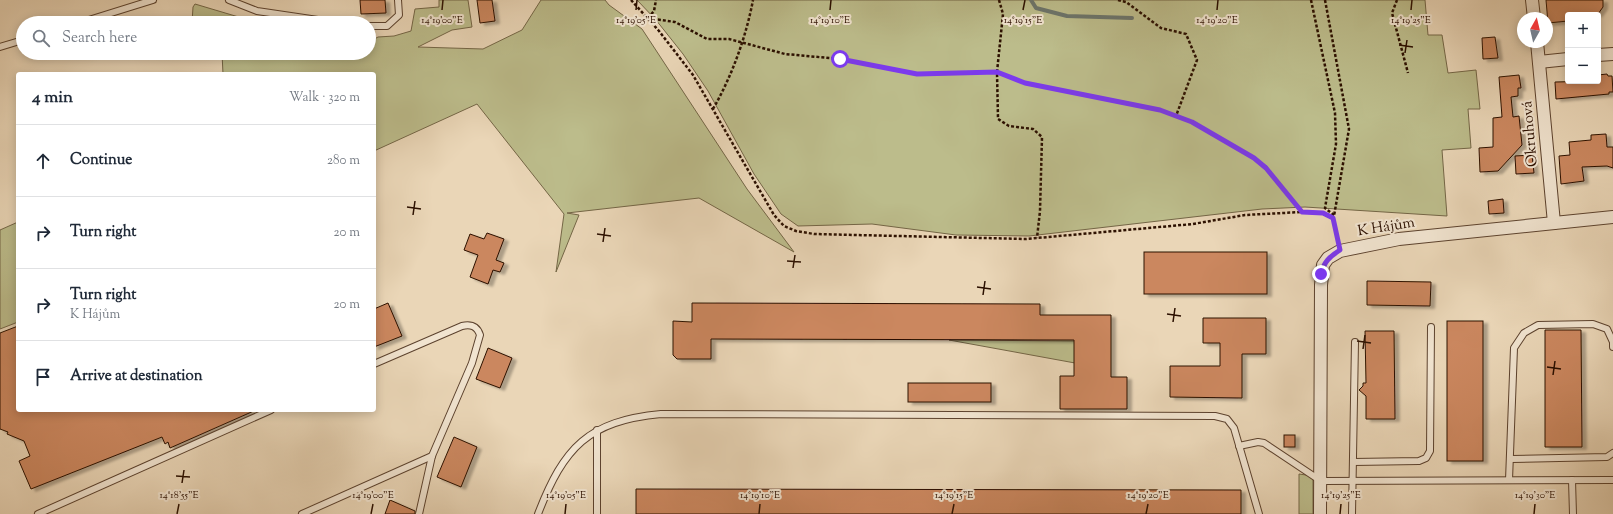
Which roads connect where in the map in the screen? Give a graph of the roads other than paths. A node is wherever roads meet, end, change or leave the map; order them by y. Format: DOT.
graph roads {
  1 [pos="153,0"];
  2 [pos="229,0"];
  3 [pos="398,0"];
  4 [pos="1532,0"];
  5 [pos="1533,12"];
  6 [pos="101,16"];
  7 [pos="294,16"];
  8 [pos="376,26"];
  9 [pos="16,42"];
  10 [pos="0,47"];
  11 [pos="1537,48"];
  12 [pos="1613,54"];
  13 [pos="1601,56"];
  14 [pos="1565,59"];
  15 [pos="1539,62"];
  16 [pos="1613,217"];
  17 [pos="1554,223"];
  18 [pos="1431,327"];
  19 [pos="1355,342"];
  20 [pos="1613,347"];
  21 [pos="376,363"];
  22 [pos="267,412"];
  23 [pos="597,430"];
  24 [pos="1239,446"];
  25 [pos="1613,453"];
  26 [pos="432,456"];
  27 [pos="1511,459"];
  28 [pos="1353,462"];
  29 [pos="1320,480"];
  30 [pos="1353,480"];
  31 [pos="1509,480"];
  32 [pos="1572,480"];
  33 [pos="1613,480"];
  34 [pos="38,514"];
  35 [pos="302,514"];
  36 [pos="419,514"];
  37 [pos="538,514"];
  38 [pos="597,514"];
  39 [pos="1259,514"];
  40 [pos="1320,514"];
  41 [pos="1352,514"];
  42 [pos="1573,514"];
  1 -- 6 [label="lane"];
  2 -- 7 [label="lane"];
  3 -- 8 [label="lane"];
  4 -- 5 [label="street"];
  9 -- 10 [label="lane"];
  11 -- 15 [label="street, Okruhová"];
  12 -- 13 [label="street"];
  14 -- 15 [label="street"];
  15 -- 17 [label="street, Okruhová"];
  16 -- 17 [label="street, K Hájům"];
  17 -- 29 [label="street, K Hájům"];
  18 -- 28 [label="lane"];
  19 -- 28 [label="lane"];
  20 -- 27 [label="lane"];
  21 -- 26 [label="lane"];
  22 -- 34 [label="lane"];
  23 -- 24 [label="lane"];
  23 -- 37 [label="lane"];
  23 -- 38 [label="lane"];
  24 -- 29 [label="lane"];
  24 -- 39 [label="lane"];
  25 -- 27 [label="lane"];
  26 -- 35 [label="lane"];
  26 -- 36 [label="lane"];
  27 -- 31 [label="lane"];
  28 -- 30 [label="lane"];
  29 -- 30 [label="lane"];
  29 -- 40 [label="street, K Hájům"];
  30 -- 31 [label="lane"];
  30 -- 41 [label="lane"];
  31 -- 32 [label="lane"];
  32 -- 33 [label="lane"];
  32 -- 42 [label="lane"];
}
